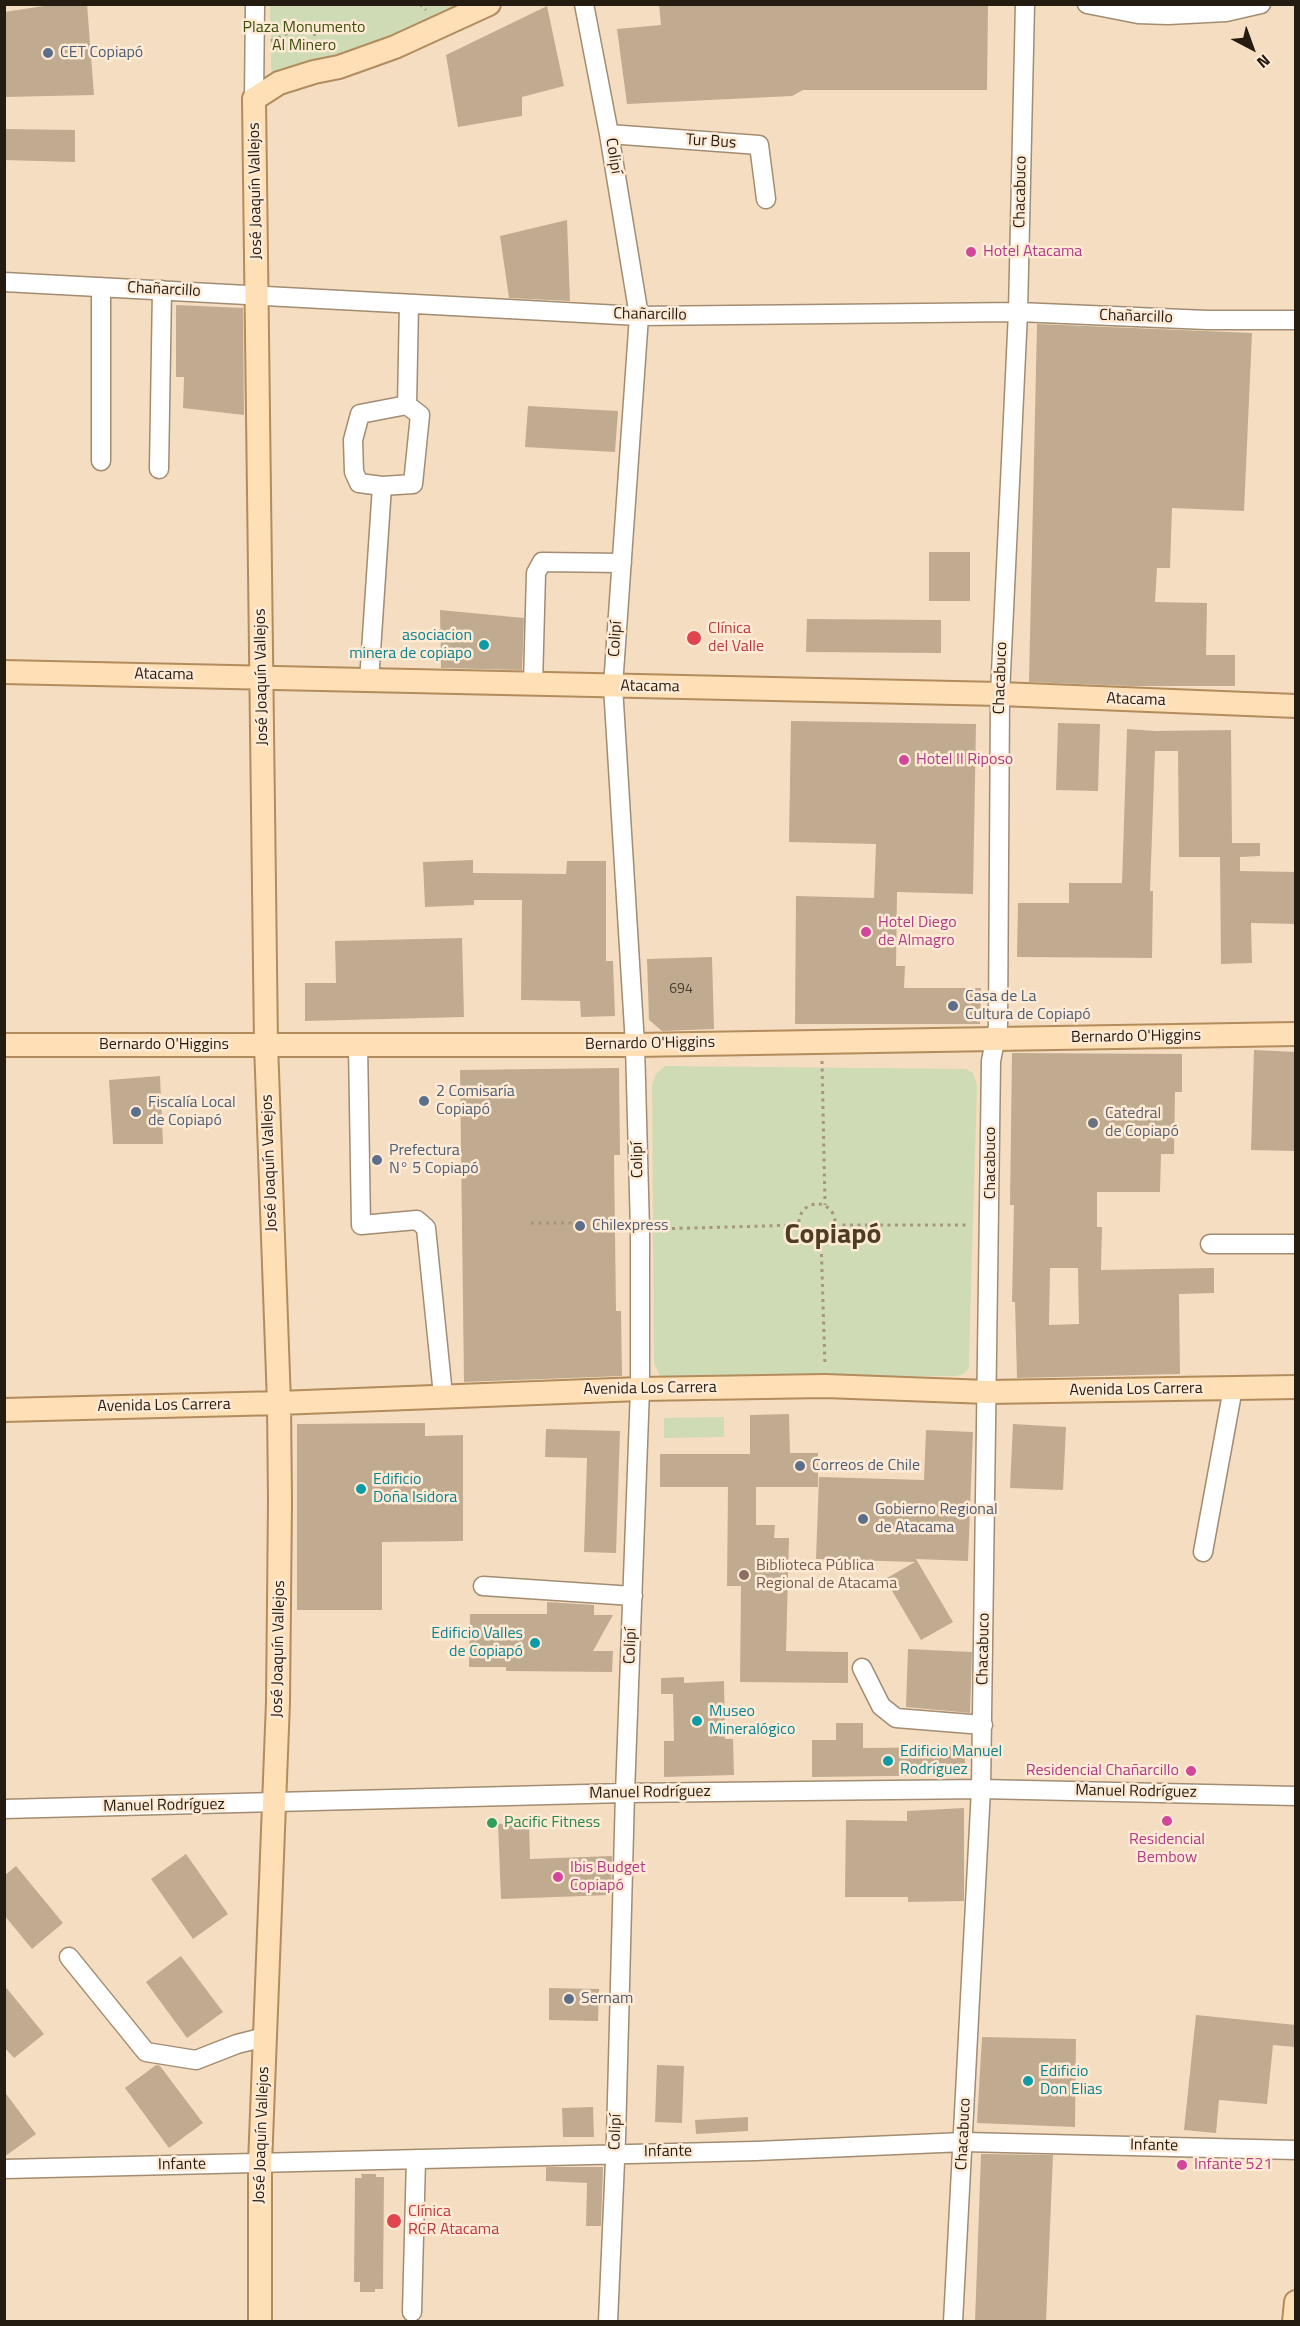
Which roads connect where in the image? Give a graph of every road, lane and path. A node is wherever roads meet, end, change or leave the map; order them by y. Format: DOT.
graph roads {
  1 [pos="255,4"];
  2 [pos="420,4"];
  3 [pos="489,4"];
  4 [pos="584,4"];
  5 [pos="1024,4"];
  6 [pos="1087,4"];
  7 [pos="1261,4"];
  8 [pos="433,7"];
  9 [pos="426,10"];
  10 [pos="416,15"];
  11 [pos="266,43"];
  12 [pos="324,54"];
  13 [pos="254,99"];
  14 [pos="609,134"];
  15 [pos="766,199"];
  16 [pos="4,282"];
  17 [pos="101,287"];
  18 [pos="162,290"];
  19 [pos="257,295"];
  20 [pos="409,304"];
  21 [pos="1018,312"];
  22 [pos="639,316"];
  23 [pos="1296,320"];
  24 [pos="407,405"];
  25 [pos="100,461"];
  26 [pos="159,469"];
  27 [pos="382,486"];
  28 [pos="622,563"];
  29 [pos="4,672"];
  30 [pos="262,678"];
  31 [pos="369,681"];
  32 [pos="533,684"];
  33 [pos="613,686"];
  34 [pos="1000,694"];
  35 [pos="1296,706"];
  36 [pos="1296,1034"];
  37 [pos="996,1040"];
  38 [pos="822,1041"];
  39 [pos="266,1044"];
  40 [pos="4,1045"];
  41 [pos="358,1045"];
  42 [pos="635,1046"];
  43 [pos="825,1205"];
  44 [pos="531,1223"];
  45 [pos="799,1225"];
  46 [pos="835,1225"];
  47 [pos="640,1226"];
  48 [pos="990,1226"];
  49 [pos="821,1239"];
  50 [pos="1210,1244"];
  51 [pos="1296,1244"];
  52 [pos="825,1386"];
  53 [pos="1296,1387"];
  54 [pos="1233,1388"];
  55 [pos="640,1389"];
  56 [pos="988,1392"];
  57 [pos="443,1395"];
  58 [pos="279,1403"];
  59 [pos="4,1410"];
  60 [pos="1203,1552"];
  61 [pos="483,1586"];
  62 [pos="633,1596"];
  63 [pos="862,1668"];
  64 [pos="983,1725"];
  65 [pos="981,1789"];
  66 [pos="625,1793"];
  67 [pos="1296,1796"];
  68 [pos="274,1803"];
  69 [pos="4,1809"];
  70 [pos="69,1957"];
  71 [pos="265,2037"];
  72 [pos="964,2142"];
  73 [pos="1296,2150"];
  74 [pos="616,2153"];
  75 [pos="416,2159"];
  76 [pos="260,2164"];
  77 [pos="4,2169"];
  78 [pos="1296,2302"];
  79 [pos="412,2312"];
  80 [pos="260,2322"];
  81 [pos="608,2322"];
  82 [pos="953,2322"];
  83 [pos="1294,2322"];
  1 -- 13 [label="street, José Joaquín Vallejos"];
  2 -- 9 [label="path"];
  3 -- 13 [label="main road"];
  4 -- 14 [label="street, Colipí"];
  5 -- 21 [label="street, Chacabuco"];
  6 -- 7 [label="street"];
  8 -- 9 [label="path"];
  9 -- 10 [label="path"];
  11 -- 12 [label="path"];
  13 -- 19 [label="main road, José Joaquín Vallejos"];
  14 -- 15 [label="street, Tur Bus"];
  14 -- 22 [label="street, Colipí"];
  16 -- 17 [label="street, Chañarcillo"];
  17 -- 18 [label="street, Chañarcillo"];
  17 -- 25 [label="street"];
  18 -- 19 [label="street, Chañarcillo"];
  18 -- 26 [label="street"];
  19 -- 20 [label="street, Chañarcillo"];
  19 -- 30 [label="main road, José Joaquín Vallejos"];
  20 -- 22 [label="street, Chañarcillo"];
  20 -- 24 [label="street"];
  21 -- 22 [label="street, Chañarcillo"];
  21 -- 23 [label="street, Chañarcillo"];
  21 -- 34 [label="street, Chacabuco"];
  22 -- 28 [label="street, Colipí"];
  24 -- 27 [label="street"];
  24 -- 27 [label="street"];
  27 -- 31 [label="street"];
  28 -- 32 [label="street"];
  28 -- 33 [label="street, Colipí"];
  29 -- 30 [label="main road, Atacama"];
  30 -- 31 [label="main road, Atacama"];
  30 -- 39 [label="main road, José Joaquín Vallejos"];
  31 -- 32 [label="main road, Atacama"];
  32 -- 33 [label="main road, Atacama"];
  33 -- 34 [label="main road, Atacama"];
  33 -- 42 [label="street, Colipí"];
  34 -- 35 [label="main road, Atacama"];
  34 -- 37 [label="street, Chacabuco"];
  36 -- 37 [label="main road, Bernardo O'Higgins"];
  37 -- 38 [label="main road, Bernardo O'Higgins"];
  37 -- 48 [label="street, Chacabuco"];
  38 -- 42 [label="main road, Bernardo O'Higgins"];
  38 -- 43 [label="path"];
  39 -- 40 [label="main road, Bernardo O'Higgins"];
  39 -- 41 [label="main road, Bernardo O'Higgins"];
  39 -- 58 [label="main road, José Joaquín Vallejos"];
  41 -- 42 [label="main road, Bernardo O'Higgins"];
  41 -- 57 [label="street"];
  42 -- 47 [label="street, Colipí"];
  43 -- 45 [label="path"];
  43 -- 46 [label="path"];
  44 -- 47 [label="path"];
  45 -- 47 [label="path"];
  45 -- 49 [label="path"];
  46 -- 48 [label="path"];
  46 -- 49 [label="path"];
  47 -- 55 [label="street, Colipí"];
  48 -- 56 [label="street, Chacabuco"];
  49 -- 52 [label="path"];
  50 -- 51 [label="street"];
  52 -- 55 [label="main road, Avenida Los Carrera"];
  52 -- 56 [label="main road, Avenida Los Carrera"];
  53 -- 54 [label="main road, Avenida Los Carrera"];
  54 -- 56 [label="main road, Avenida Los Carrera"];
  54 -- 60 [label="street"];
  55 -- 57 [label="main road, Avenida Los Carrera"];
  55 -- 62 [label="street, Colipí"];
  56 -- 64 [label="street, Chacabuco"];
  57 -- 58 [label="main road, Avenida Los Carrera"];
  58 -- 59 [label="main road, Avenida Los Carrera"];
  58 -- 68 [label="main road, José Joaquín Vallejos"];
  61 -- 62 [label="street"];
  62 -- 66 [label="street, Colipí"];
  63 -- 64 [label="street"];
  64 -- 65 [label="street, Chacabuco"];
  65 -- 66 [label="street, Manuel Rodríguez"];
  65 -- 67 [label="street, Manuel Rodríguez"];
  65 -- 72 [label="street, Chacabuco"];
  66 -- 68 [label="street, Manuel Rodríguez"];
  66 -- 74 [label="street, Colipí"];
  68 -- 69 [label="street, Manuel Rodríguez"];
  68 -- 71 [label="main road, José Joaquín Vallejos"];
  70 -- 71 [label="street"];
  71 -- 76 [label="main road, José Joaquín Vallejos"];
  72 -- 73 [label="street, Infante"];
  72 -- 74 [label="street, Infante"];
  72 -- 82 [label="street, Chacabuco"];
  74 -- 75 [label="street, Infante"];
  74 -- 81 [label="street, Colipí"];
  75 -- 76 [label="street, Infante"];
  75 -- 79 [label="street"];
  76 -- 77 [label="street, Infante"];
  76 -- 80 [label="main road, José Joaquín Vallejos"];
  78 -- 83 [label="main road"];
}
